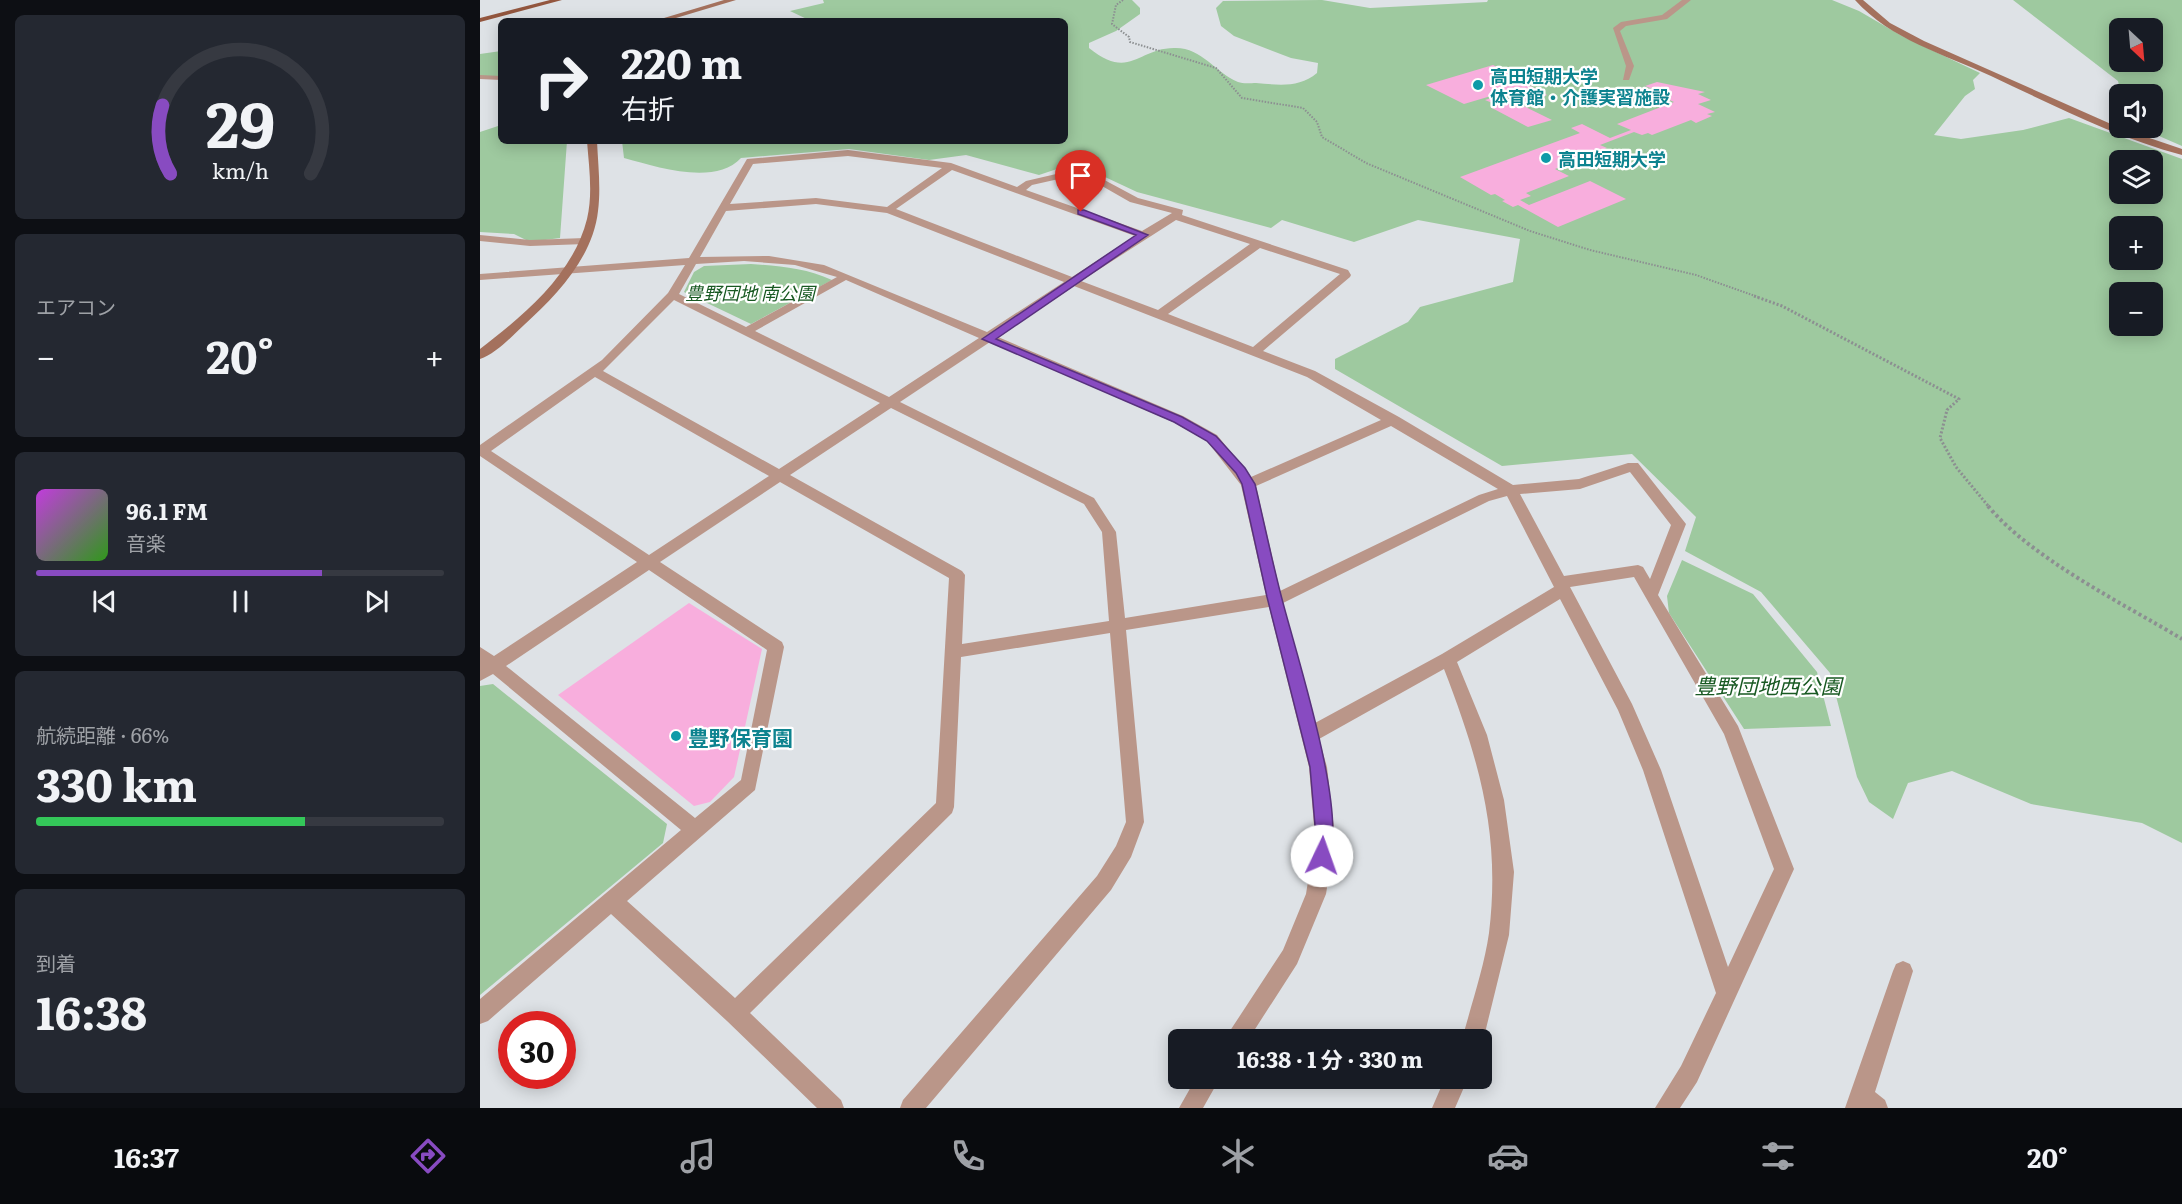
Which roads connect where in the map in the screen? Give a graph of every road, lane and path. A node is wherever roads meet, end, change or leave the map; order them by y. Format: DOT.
graph roads {
  1 [pos="558,0"];
  2 [pos="732,0"];
  3 [pos="1123,0"];
  4 [pos="1688,0"];
  5 [pos="1859,0"];
  6 [pos="669,18"];
  7 [pos="480,20"];
  8 [pos="480,78"];
  9 [pos="498,78"];
  10 [pos="1626,78"];
  11 [pos="592,144"];
  12 [pos="2182,152"];
  13 [pos="951,166"];
  14 [pos="1019,190"];
  15 [pos="723,208"];
  16 [pos="889,210"];
  17 [pos="1175,216"];
  18 [pos="1143,235"];
  19 [pos="480,238"];
  20 [pos="585,241"];
  21 [pos="1258,244"];
  22 [pos="691,262"];
  23 [pos="566,271"];
  24 [pos="846,276"];
  25 [pos="480,277"];
  26 [pos="1072,282"];
  27 [pos="673,295"];
  28 [pos="1159,315"];
  29 [pos="747,331"];
  30 [pos="988,339"];
  31 [pos="1254,352"];
  32 [pos="480,355"];
  33 [pos="595,372"];
  34 [pos="891,402"];
  35 [pos="1394,420"];
  36 [pos="481,451"];
  37 [pos="781,474"];
  38 [pos="1248,484"];
  39 [pos="1511,490"];
  40 [pos="648,562"];
  41 [pos="1561,586"];
  42 [pos="1650,595"];
  43 [pos="1275,600"];
  44 [pos="1116,626"];
  45 [pos="2182,639"];
  46 [pos="953,652"];
  47 [pos="1448,659"];
  48 [pos="485,664"];
  49 [pos="1310,735"];
  50 [pos="694,829"];
  51 [pos="612,901"];
  52 [pos="1903,971"];
  53 [pos="1726,992"];
  54 [pos="735,1012"];
  55 [pos="480,1014"];
  56 [pos="1242,1029"];
  57 [pos="1476,1029"];
  58 [pos="1202,1089"];
  59 [pos="1452,1089"];
  60 [pos="1865,1104"];
  61 [pos="833,1108"];
  62 [pos="911,1108"];
  63 [pos="1190,1108"];
  64 [pos="1443,1108"];
  65 [pos="1665,1108"];
  1 -- 7 [label="main road"];
  2 -- 6 [label="street"];
  3 -- 45 [label="path"];
  4 -- 10 [label="street"];
  5 -- 12 [label="street"];
  8 -- 9 [label="lane"];
  11 -- 20 [label="street"];
  13 -- 14 [label="street"];
  13 -- 15 [label="street"];
  13 -- 16 [label="street"];
  14 -- 17 [label="street"];
  14 -- 18 [label="street"];
  15 -- 16 [label="street"];
  15 -- 22 [label="street"];
  16 -- 26 [label="street"];
  17 -- 18 [label="street"];
  17 -- 21 [label="street"];
  18 -- 26 [label="street"];
  19 -- 20 [label="street"];
  20 -- 23 [label="street"];
  21 -- 28 [label="street"];
  21 -- 31 [label="street"];
  22 -- 23 [label="street"];
  22 -- 24 [label="street"];
  22 -- 27 [label="street"];
  23 -- 25 [label="street"];
  23 -- 32 [label="street"];
  24 -- 29 [label="street"];
  24 -- 30 [label="street"];
  26 -- 28 [label="street"];
  26 -- 30 [label="street"];
  27 -- 29 [label="street"];
  27 -- 33 [label="street"];
  28 -- 31 [label="street"];
  29 -- 34 [label="street"];
  30 -- 34 [label="street"];
  30 -- 38 [label="street"];
  31 -- 35 [label="street"];
  33 -- 36 [label="street"];
  33 -- 37 [label="street"];
  34 -- 37 [label="street"];
  34 -- 44 [label="street"];
  35 -- 38 [label="street"];
  35 -- 39 [label="street"];
  36 -- 40 [label="street"];
  37 -- 40 [label="street"];
  37 -- 46 [label="street"];
  38 -- 43 [label="street"];
  39 -- 41 [label="street"];
  39 -- 42 [label="street"];
  39 -- 43 [label="street"];
  40 -- 48 [label="street"];
  40 -- 50 [label="street"];
  41 -- 42 [label="street"];
  41 -- 47 [label="street"];
  41 -- 53 [label="street"];
  42 -- 53 [label="street"];
  43 -- 44 [label="street"];
  43 -- 49 [label="street"];
  44 -- 46 [label="street"];
  44 -- 62 [label="street"];
  46 -- 54 [label="street"];
  47 -- 49 [label="street"];
  47 -- 57 [label="street"];
  48 -- 50 [label="street"];
  49 -- 56 [label="street"];
  50 -- 51 [label="street"];
  51 -- 54 [label="street"];
  51 -- 55 [label="street"];
  52 -- 60 [label="street"];
  53 -- 65 [label="street"];
  54 -- 61 [label="street"];
  58 -- 63 [label="street"];
  59 -- 64 [label="street"];
}
